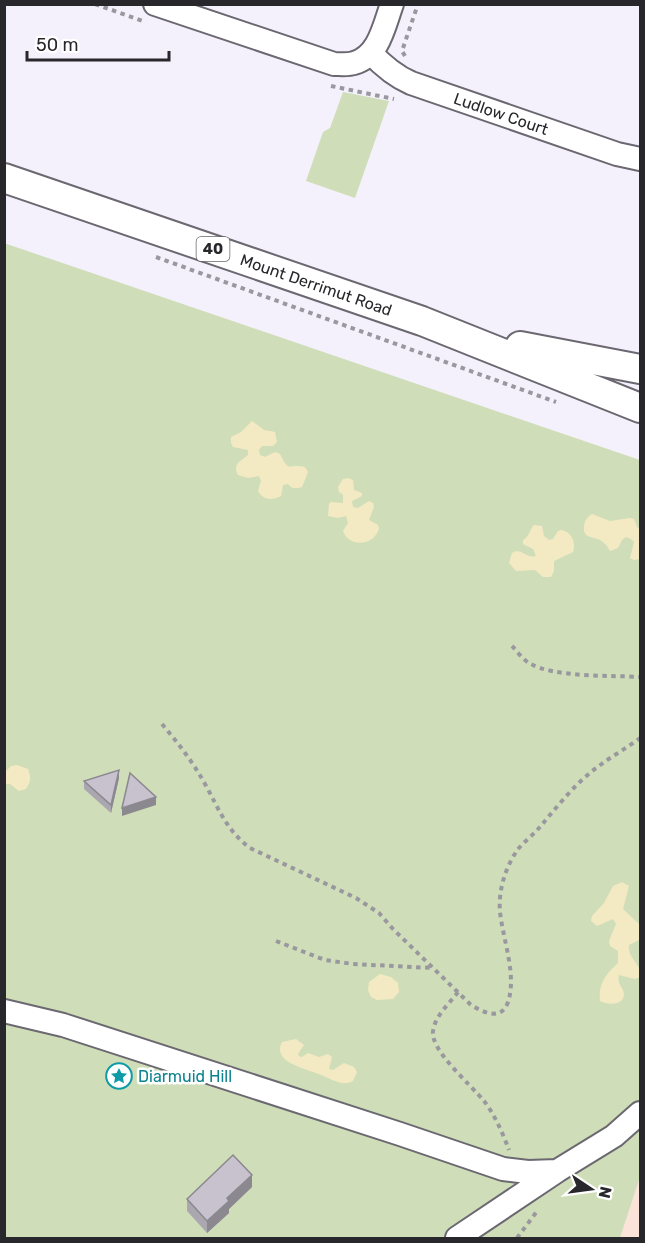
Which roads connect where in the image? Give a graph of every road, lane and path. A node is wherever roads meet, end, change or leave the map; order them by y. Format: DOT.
graph roads {
  1 [pos="155,4"];
  2 [pos="392,4"];
  3 [pos="371,53"];
  4 [pos="640,159"];
  5 [pos="4,178"];
  6 [pos="146,254"];
  7 [pos="422,321"];
  8 [pos="640,369"];
  9 [pos="558,403"];
  10 [pos="640,408"];
  11 [pos="512,646"];
  12 [pos="640,677"];
  13 [pos="162,724"];
  14 [pos="640,738"];
  15 [pos="276,941"];
  16 [pos="434,968"];
  17 [pos="458,992"];
  18 [pos="4,1011"];
  19 [pos="640,1113"];
  20 [pos="525,1180"];
  21 [pos="457,1239"];
  22 [pos="517,1239"];
  1 -- 3 [label="street"];
  2 -- 3 [label="street"];
  3 -- 4 [label="street, Ludlow Court"];
  5 -- 7 [label="main road, Mount Derrimut Road / 40"];
  6 -- 9 [label="path"];
  7 -- 8 [label="main road, Mount Derrimut Road / 40"];
  7 -- 10 [label="main road, Mount Derrimut Road / 40"];
  11 -- 12 [label="path"];
  13 -- 16 [label="path"];
  14 -- 17 [label="path"];
  15 -- 16 [label="path"];
  16 -- 17 [label="path"];
  17 -- 20 [label="path"];
  18 -- 20 [label="street"];
  19 -- 20 [label="street"];
  20 -- 21 [label="street"];
  20 -- 22 [label="path"];
}
